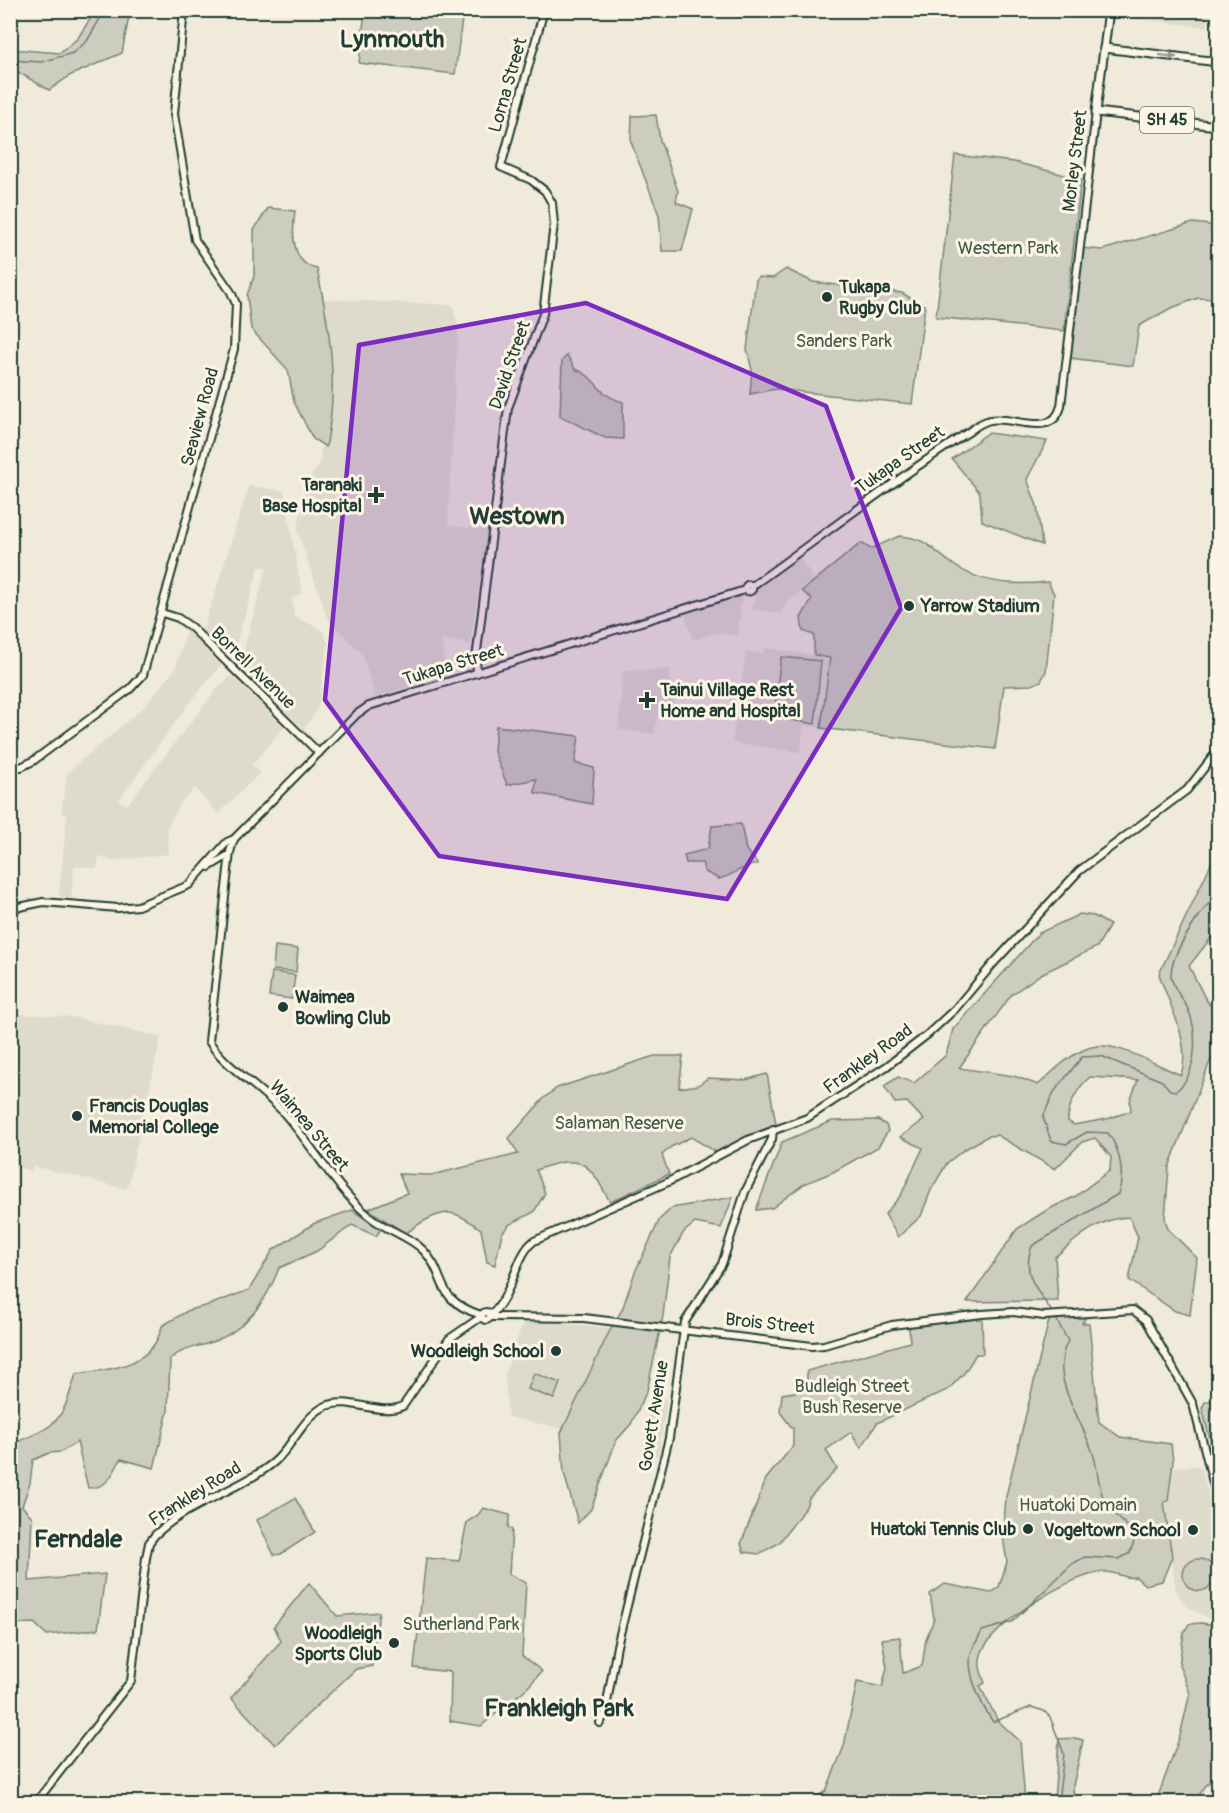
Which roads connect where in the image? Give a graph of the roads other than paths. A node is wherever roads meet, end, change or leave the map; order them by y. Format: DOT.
graph roads {
  1 [pos="184,10"];
  2 [pos="544,10"];
  3 [pos="1109,10"];
  4 [pos="1104,48"];
  5 [pos="1218,62"];
  6 [pos="1096,112"];
  7 [pos="1218,126"];
  8 [pos="501,167"];
  9 [pos="979,424"];
  10 [pos="162,613"];
  11 [pos="477,673"];
  12 [pos="1218,750"];
  13 [pos="319,753"];
  14 [pos="10,767"];
  15 [pos="224,855"];
  16 [pos="213,865"];
  17 [pos="206,869"];
  18 [pos="227,873"];
  19 [pos="10,909"];
  20 [pos="773,1129"];
  21 [pos="481,1316"];
  22 [pos="491,1316"];
  23 [pos="683,1330"];
  24 [pos="1218,1502"];
  25 [pos="600,1723"];
  26 [pos="36,1803"];
  1 -- 10 [label="street, Seaview Road"];
  2 -- 8 [label="street, Lorna Street"];
  3 -- 4 [label="main road, Morley Street"];
  4 -- 5 [label="main road, one-way"];
  4 -- 6 [label="main road, Morley Street"];
  6 -- 7 [label="main road, SH 45"];
  6 -- 9 [label="street, Morley Street"];
  8 -- 11 [label="street, David Street"];
  9 -- 11 [label="street, Tukapa Street"];
  10 -- 13 [label="street, Borrell Avenue"];
  10 -- 14 [label="street, Seaview Road"];
  11 -- 13 [label="street, Tukapa Street"];
  12 -- 20 [label="street, Frankley Road"];
  13 -- 15 [label="street, Tukapa Street"];
  15 -- 16 [label="street"];
  15 -- 17 [label="street"];
  15 -- 18 [label="street, Waimea Street"];
  16 -- 17 [label="street"];
  16 -- 18 [label="street"];
  17 -- 19 [label="street"];
  18 -- 21 [label="street, Waimea Street"];
  20 -- 22 [label="street, Frankley Road"];
  20 -- 23 [label="street, Govett Avenue"];
  21 -- 22 [label="street, Brois Street"];
  21 -- 26 [label="street, Frankley Road"];
  22 -- 23 [label="street, Brois Street"];
  23 -- 24 [label="street, Brois Street"];
  23 -- 25 [label="street, Govett Avenue"];
}
